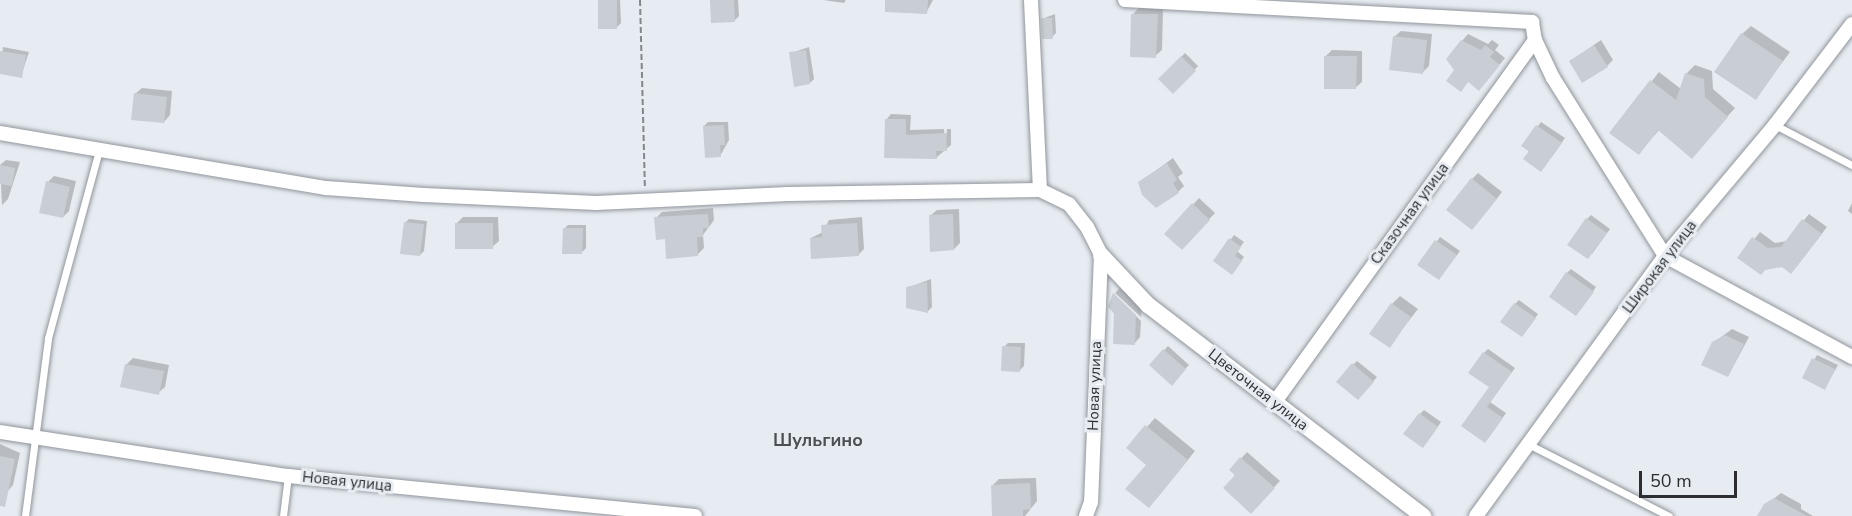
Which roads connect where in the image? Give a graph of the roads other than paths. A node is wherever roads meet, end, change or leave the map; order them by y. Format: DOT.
graph roads {
  1 [pos="1031,0"];
  2 [pos="1125,0"];
  3 [pos="1852,24"];
  4 [pos="1535,40"];
  5 [pos="1775,125"];
  6 [pos="0,133"];
  7 [pos="99,150"];
  8 [pos="1852,165"];
  9 [pos="1040,189"];
  10 [pos="1101,255"];
  11 [pos="1665,256"];
  12 [pos="1852,357"];
  13 [pos="1274,403"];
  14 [pos="0,432"];
  15 [pos="37,440"];
  16 [pos="1530,445"];
  17 [pos="288,476"];
  18 [pos="25,516"];
  19 [pos="283,516"];
  20 [pos="695,516"];
  21 [pos="1086,516"];
  22 [pos="1423,516"];
  23 [pos="1476,516"];
  24 [pos="1669,516"];
  1 -- 9 [label="street"];
  2 -- 4 [label="street"];
  3 -- 5 [label="street, Широкая улица"];
  4 -- 11 [label="street"];
  4 -- 13 [label="street, Сказочная улица"];
  5 -- 8 [label="lane"];
  5 -- 11 [label="street, Широкая улица"];
  6 -- 7 [label="street"];
  7 -- 9 [label="street"];
  7 -- 15 [label="lane"];
  9 -- 10 [label="street"];
  10 -- 13 [label="street, Цветочная улица"];
  10 -- 21 [label="street, Новая улица"];
  11 -- 12 [label="street"];
  11 -- 16 [label="street, Широкая улица"];
  13 -- 22 [label="street, Цветочная улица"];
  14 -- 15 [label="street, Новая улица"];
  15 -- 17 [label="street, Новая улица"];
  15 -- 18 [label="lane"];
  16 -- 23 [label="street, Широкая улица"];
  16 -- 24 [label="lane"];
  17 -- 19 [label="lane"];
  17 -- 20 [label="street, Новая улица"];
}
